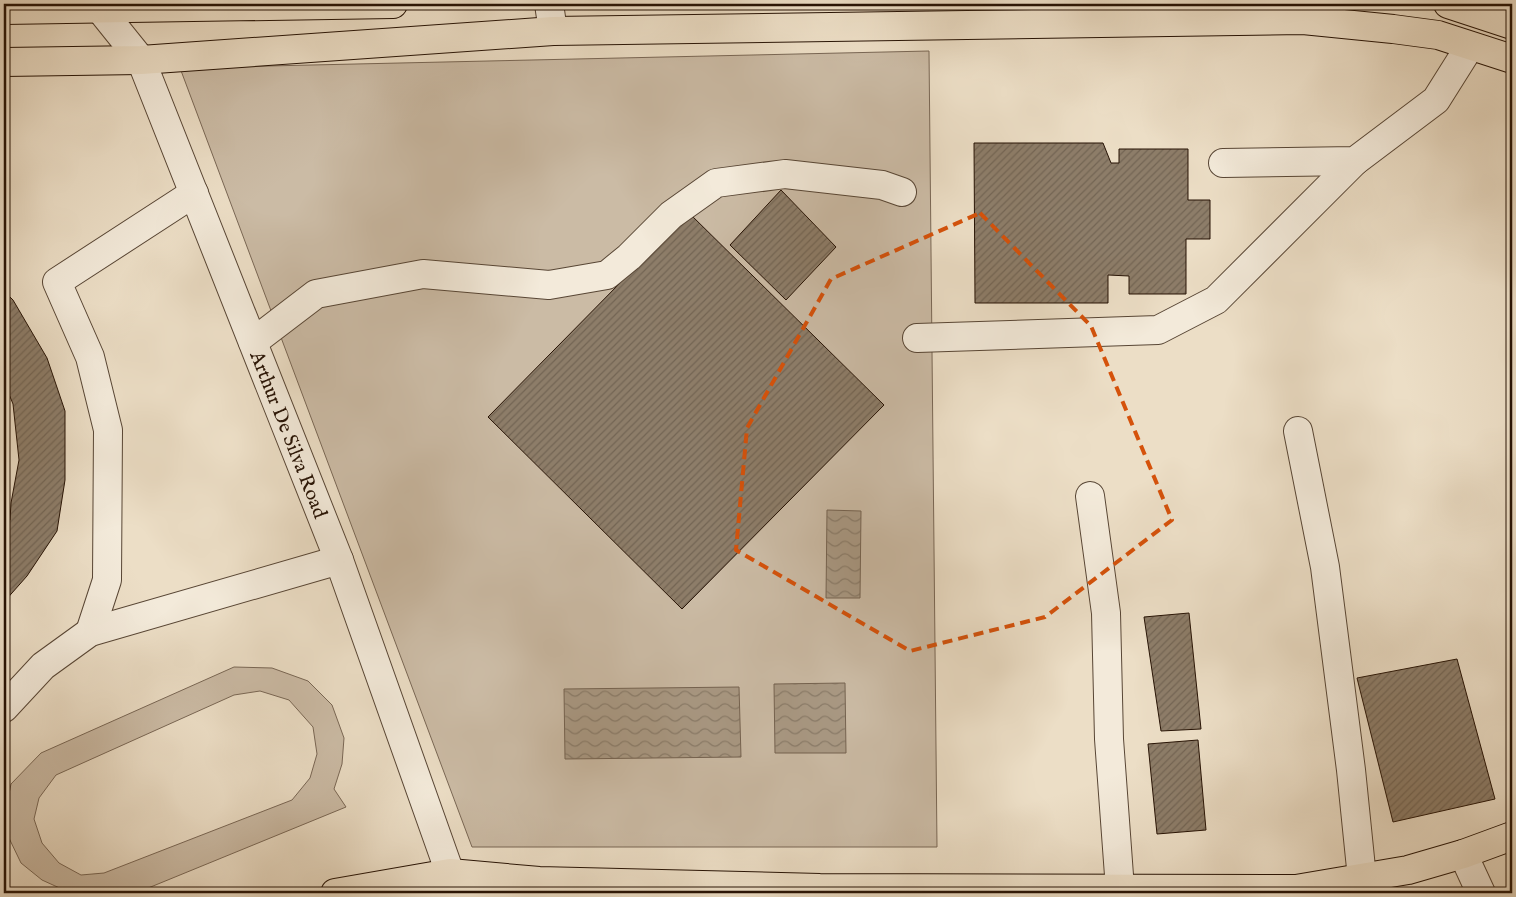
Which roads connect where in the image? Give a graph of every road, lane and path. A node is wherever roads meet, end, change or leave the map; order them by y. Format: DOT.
graph roads {
  1 [pos="391,4"];
  2 [pos="549,4"];
  3 [pos="1448,4"];
  4 [pos="100,9"];
  5 [pos="4,10"];
  6 [pos="1345,14"];
  7 [pos="1512,25"];
  8 [pos="554,31"];
  9 [pos="1470,46"];
  10 [pos="1512,59"];
  11 [pos="141,60"];
  12 [pos="4,62"];
  13 [pos="1355,161"];
  14 [pos="1223,162"];
  15 [pos="902,192"];
  16 [pos="194,193"];
  17 [pos="917,338"];
  18 [pos="253,342"];
  19 [pos="1298,431"];
  20 [pos="1090,496"];
  21 [pos="339,560"];
  22 [pos="90,632"];
  23 [pos="4,708"];
  24 [pos="1512,836"];
  25 [pos="1464,854"];
  26 [pos="450,873"];
  27 [pos="1362,878"];
  28 [pos="537,887"];
  29 [pos="1120,889"];
  30 [pos="822,891"];
  31 [pos="335,893"];
  32 [pos="1481,893"];
  1 -- 4 [label="main road"];
  2 -- 8 [label="street"];
  3 -- 7 [label="main road"];
  4 -- 5 [label="main road"];
  4 -- 11 [label="street, Arthur De Silva Road"];
  6 -- 8 [label="main road"];
  6 -- 9 [label="main road"];
  8 -- 11 [label="main road"];
  9 -- 10 [label="main road"];
  9 -- 13 [label="street"];
  11 -- 12 [label="main road"];
  11 -- 16 [label="street, Arthur De Silva Road"];
  13 -- 14 [label="street"];
  13 -- 17 [label="street"];
  15 -- 18 [label="street"];
  16 -- 18 [label="street, Arthur De Silva Road"];
  16 -- 22 [label="street"];
  18 -- 21 [label="street, Arthur De Silva Road"];
  19 -- 27 [label="street"];
  20 -- 29 [label="street"];
  21 -- 22 [label="street"];
  21 -- 26 [label="street, Arthur De Silva Road"];
  22 -- 23 [label="street"];
  24 -- 25 [label="main road"];
  25 -- 27 [label="main road"];
  25 -- 32 [label="street"];
  26 -- 28 [label="main road"];
  26 -- 31 [label="main road"];
  27 -- 29 [label="main road"];
  28 -- 30 [label="main road"];
  29 -- 30 [label="main road"];
}
